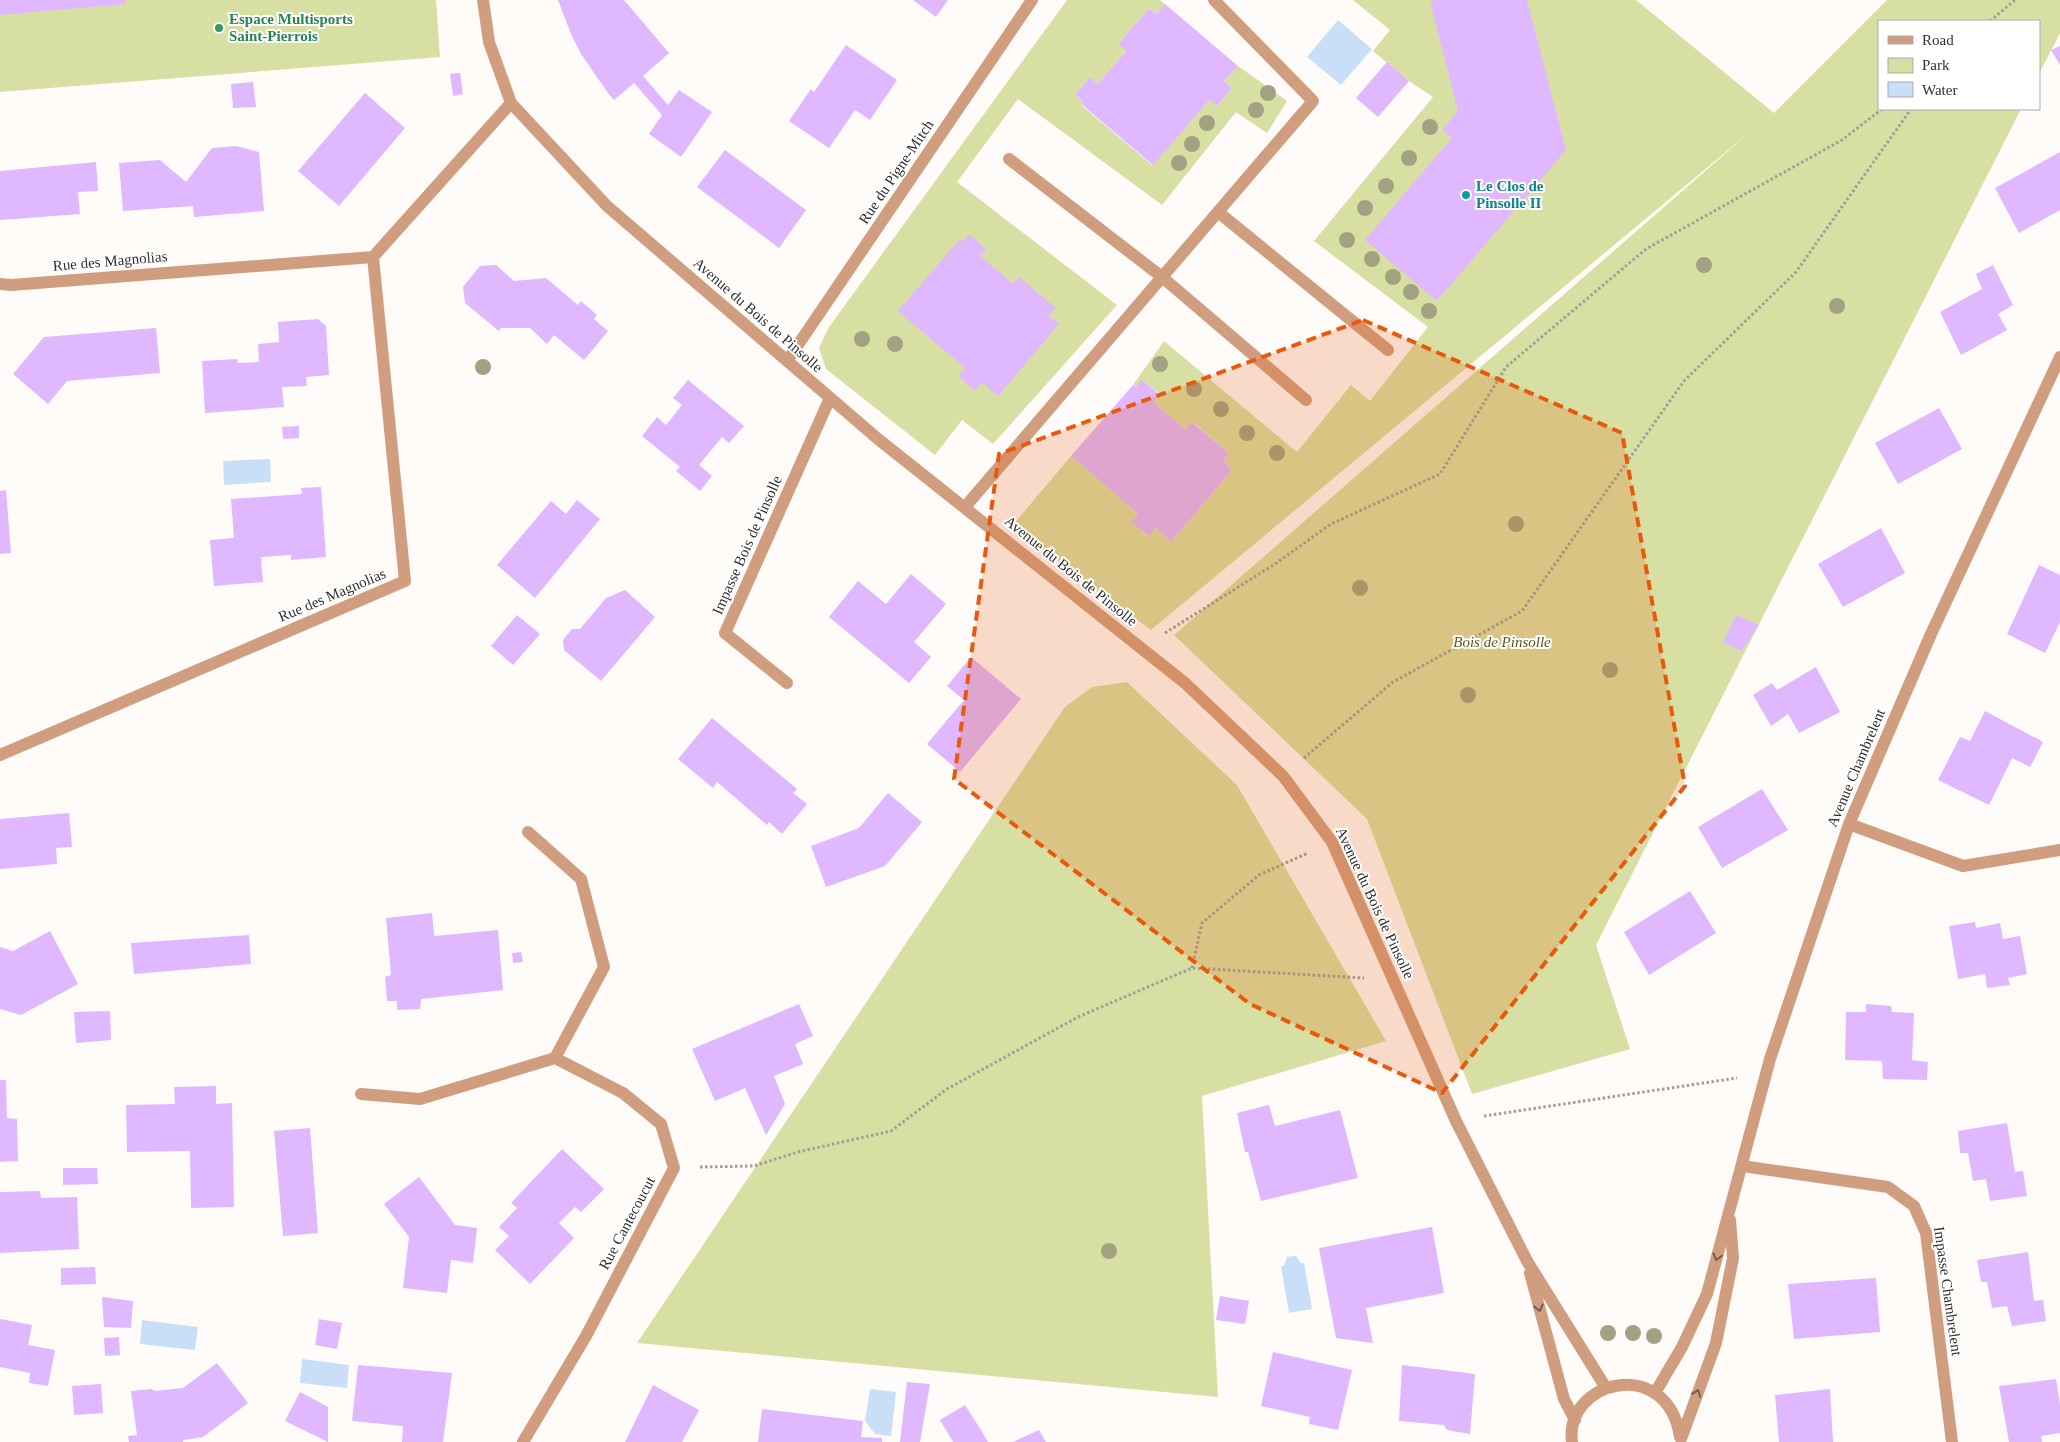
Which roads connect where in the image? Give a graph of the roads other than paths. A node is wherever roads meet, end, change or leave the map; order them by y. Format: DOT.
graph roads {
  1 [pos="483,0"];
  2 [pos="1032,0"];
  3 [pos="1214,0"];
  4 [pos="511,103"];
  5 [pos="1009,159"];
  6 [pos="1218,212"];
  7 [pos="373,257"];
  8 [pos="1162,278"];
  9 [pos="0,284"];
  10 [pos="1388,350"];
  11 [pos="2060,357"];
  12 [pos="787,361"];
  13 [pos="830,398"];
  14 [pos="1306,400"];
  15 [pos="965,507"];
  16 [pos="787,683"];
  17 [pos="0,755"];
  18 [pos="1849,824"];
  19 [pos="528,832"];
  20 [pos="2060,850"];
  21 [pos="555,1058"];
  22 [pos="361,1094"];
  23 [pos="1742,1166"];
  24 [pos="1730,1210"];
  25 [pos="1527,1261"];
  26 [pos="1606,1388"];
  27 [pos="1655,1392"];
  28 [pos="1575,1420"];
  29 [pos="1680,1440"];
  30 [pos="523,1442"];
  31 [pos="1572,1442"];
  32 [pos="1952,1442"];
  1 -- 4 [label="street, Avenue du Bois de Pinsolle"];
  2 -- 12 [label="street, Rue du Pigne-Mitch"];
  3 -- 6 [label="street"];
  4 -- 7 [label="street"];
  4 -- 12 [label="street, Avenue du Bois de Pinsolle"];
  5 -- 8 [label="street"];
  6 -- 8 [label="street"];
  6 -- 10 [label="street"];
  7 -- 9 [label="street, Rue des Magnolias"];
  7 -- 17 [label="street, Rue des Magnolias"];
  8 -- 14 [label="street"];
  8 -- 15 [label="street"];
  11 -- 18 [label="street, Avenue Chambrelent"];
  12 -- 13 [label="street, Avenue du Bois de Pinsolle"];
  13 -- 15 [label="street, Avenue du Bois de Pinsolle"];
  13 -- 16 [label="street, Impasse Bois de Pinsolle"];
  15 -- 25 [label="street, Avenue du Bois de Pinsolle"];
  18 -- 20 [label="street"];
  18 -- 23 [label="street, Avenue Chambrelent"];
  19 -- 21 [label="street"];
  21 -- 22 [label="street"];
  21 -- 30 [label="street, Rue Cantecoucut"];
  23 -- 24 [label="street, Avenue Chambrelent"];
  23 -- 32 [label="street, Impasse Chambrelent"];
  24 -- 27 [label="street, Avenue Chambrelent, one-way"];
  29 -- 24 [label="street, Avenue Chambrelent, one-way"];
  25 -- 26 [label="street, Avenue du Bois de Pinsolle"];
  25 -- 28 [label="street, Avenue du Bois de Pinsolle, one-way"];
  26 -- 27 [label="street"];
  26 -- 28 [label="street"];
  27 -- 29 [label="street"];
  28 -- 31 [label="street"];
}
